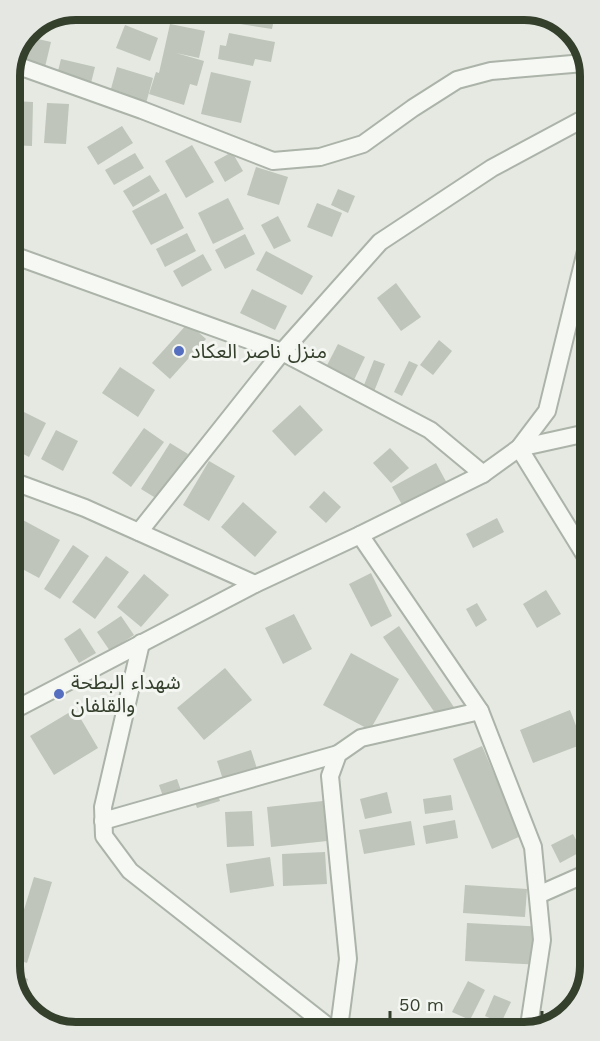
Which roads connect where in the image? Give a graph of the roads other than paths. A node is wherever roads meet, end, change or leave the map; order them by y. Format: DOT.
graph roads {
  1 [pos="579,63"];
  2 [pos="20,67"];
  3 [pos="580,121"];
  4 [pos="20,258"];
  5 [pos="580,276"];
  6 [pos="282,352"];
  7 [pos="580,435"];
  8 [pos="519,448"];
  9 [pos="483,474"];
  10 [pos="20,484"];
  11 [pos="139,532"];
  12 [pos="360,535"];
  13 [pos="580,547"];
  14 [pos="255,584"];
  15 [pos="141,644"];
  16 [pos="20,707"];
  17 [pos="480,711"];
  18 [pos="338,754"];
  19 [pos="103,820"];
  20 [pos="580,876"];
  21 [pos="538,895"];
  22 [pos="530,1021"];
  23 [pos="322,1022"];
  24 [pos="340,1022"];
  1 -- 2 [label="street"];
  3 -- 6 [label="street"];
  4 -- 6 [label="street"];
  5 -- 8 [label="street"];
  6 -- 9 [label="street"];
  6 -- 11 [label="street"];
  7 -- 8 [label="street"];
  8 -- 9 [label="street"];
  8 -- 13 [label="street"];
  9 -- 12 [label="street"];
  10 -- 11 [label="street"];
  11 -- 14 [label="street"];
  12 -- 14 [label="street"];
  12 -- 17 [label="street"];
  14 -- 15 [label="street"];
  15 -- 16 [label="street"];
  15 -- 19 [label="street"];
  17 -- 18 [label="street"];
  17 -- 21 [label="street"];
  18 -- 19 [label="street"];
  18 -- 24 [label="street"];
  19 -- 23 [label="street"];
  20 -- 21 [label="street"];
  21 -- 22 [label="street"];
}
